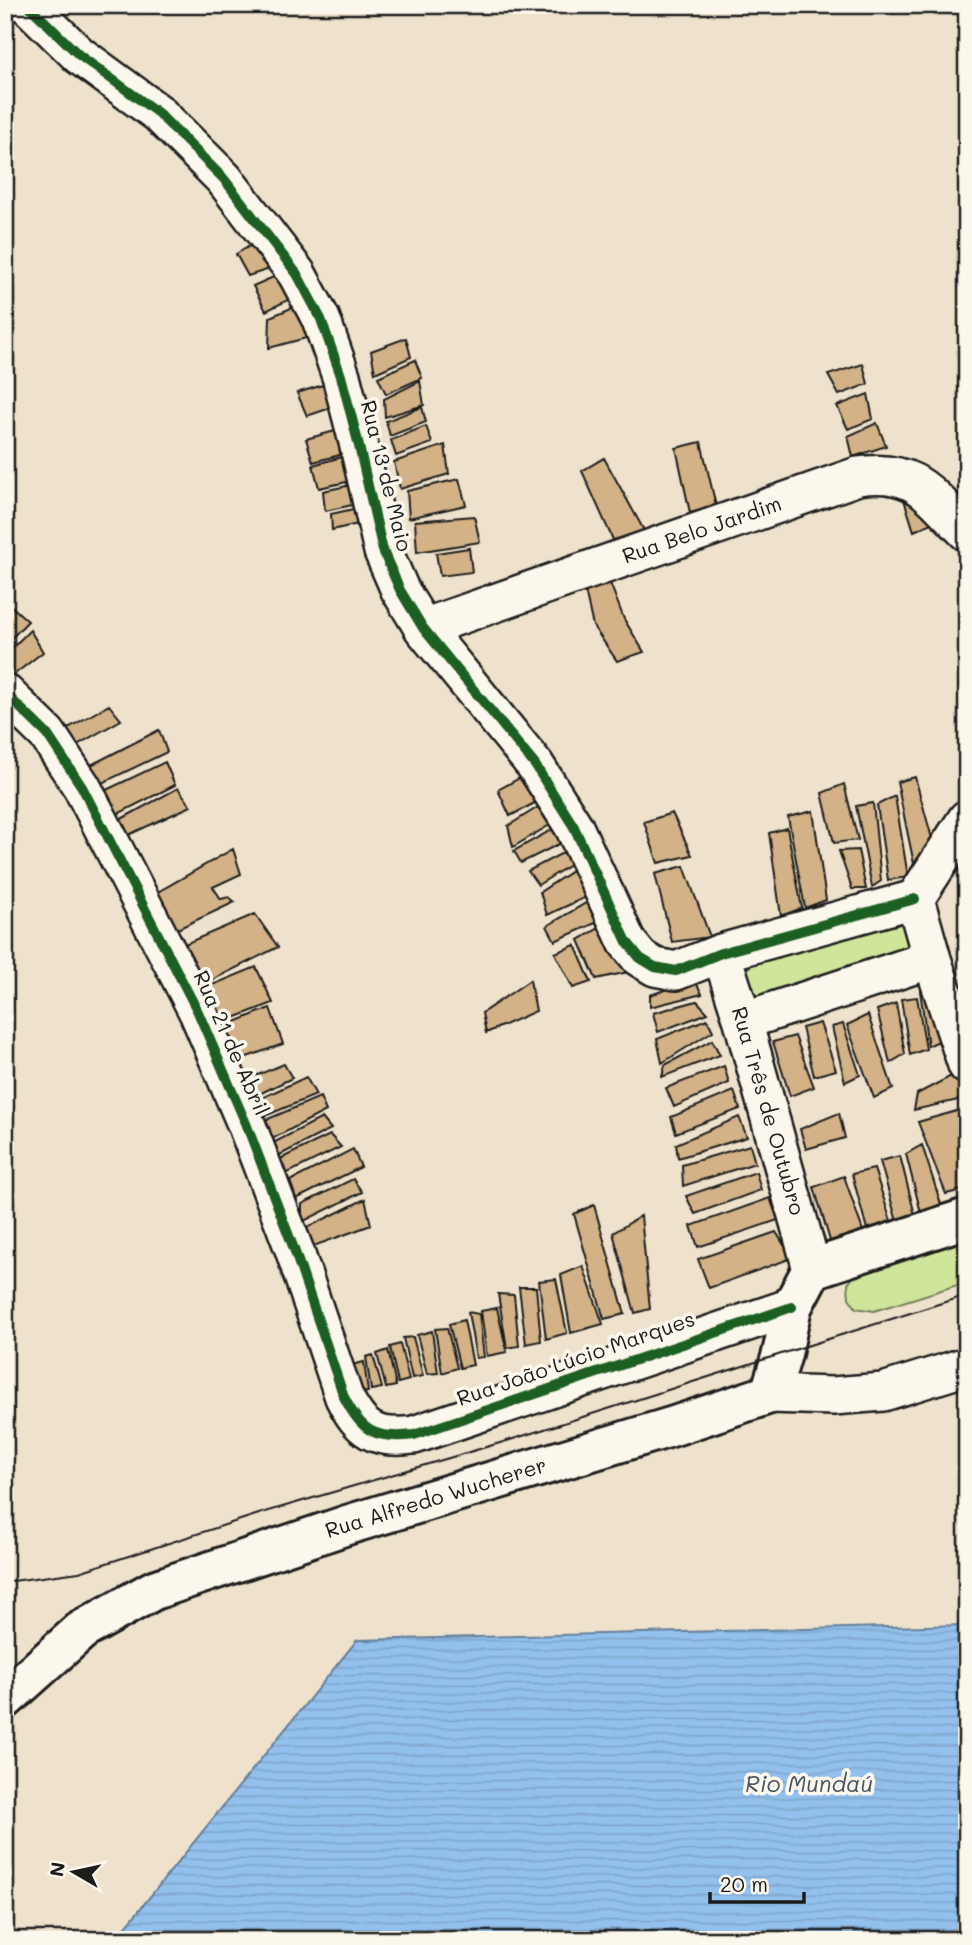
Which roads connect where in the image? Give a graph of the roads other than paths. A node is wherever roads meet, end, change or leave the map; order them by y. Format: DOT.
graph roads {
  1 [pos="27,5"];
  2 [pos="967,532"];
  3 [pos="423,628"];
  4 [pos="5,694"];
  5 [pos="967,819"];
  6 [pos="915,899"];
  7 [pos="721,953"];
  8 [pos="932,958"];
  9 [pos="743,1021"];
  10 [pos="967,1065"];
  11 [pos="967,1218"];
  12 [pos="812,1269"];
  13 [pos="792,1307"];
  14 [pos="967,1366"];
  15 [pos="770,1394"];
  16 [pos="372,1432"];
  17 [pos="5,1699"];
  1 -- 3 [label="street, Rua 13 de Maio"];
  2 -- 3 [label="street, Rua Belo Jardim"];
  3 -- 7 [label="street, Rua 13 de Maio"];
  4 -- 16 [label="street, Rua 21 de Abril"];
  5 -- 6 [label="street"];
  6 -- 7 [label="street, Rua 13 de Maio"];
  6 -- 8 [label="street"];
  7 -- 9 [label="street, Rua Três de Outubro"];
  8 -- 9 [label="street"];
  8 -- 10 [label="street"];
  9 -- 12 [label="street, Rua Três de Outubro"];
  11 -- 12 [label="main road"];
  12 -- 13 [label="main road"];
  13 -- 15 [label="main road"];
  13 -- 16 [label="street, Rua João Lúcio Marques"];
  14 -- 15 [label="street"];
  15 -- 17 [label="main road, Rua Alfredo Wucherer"];
}
